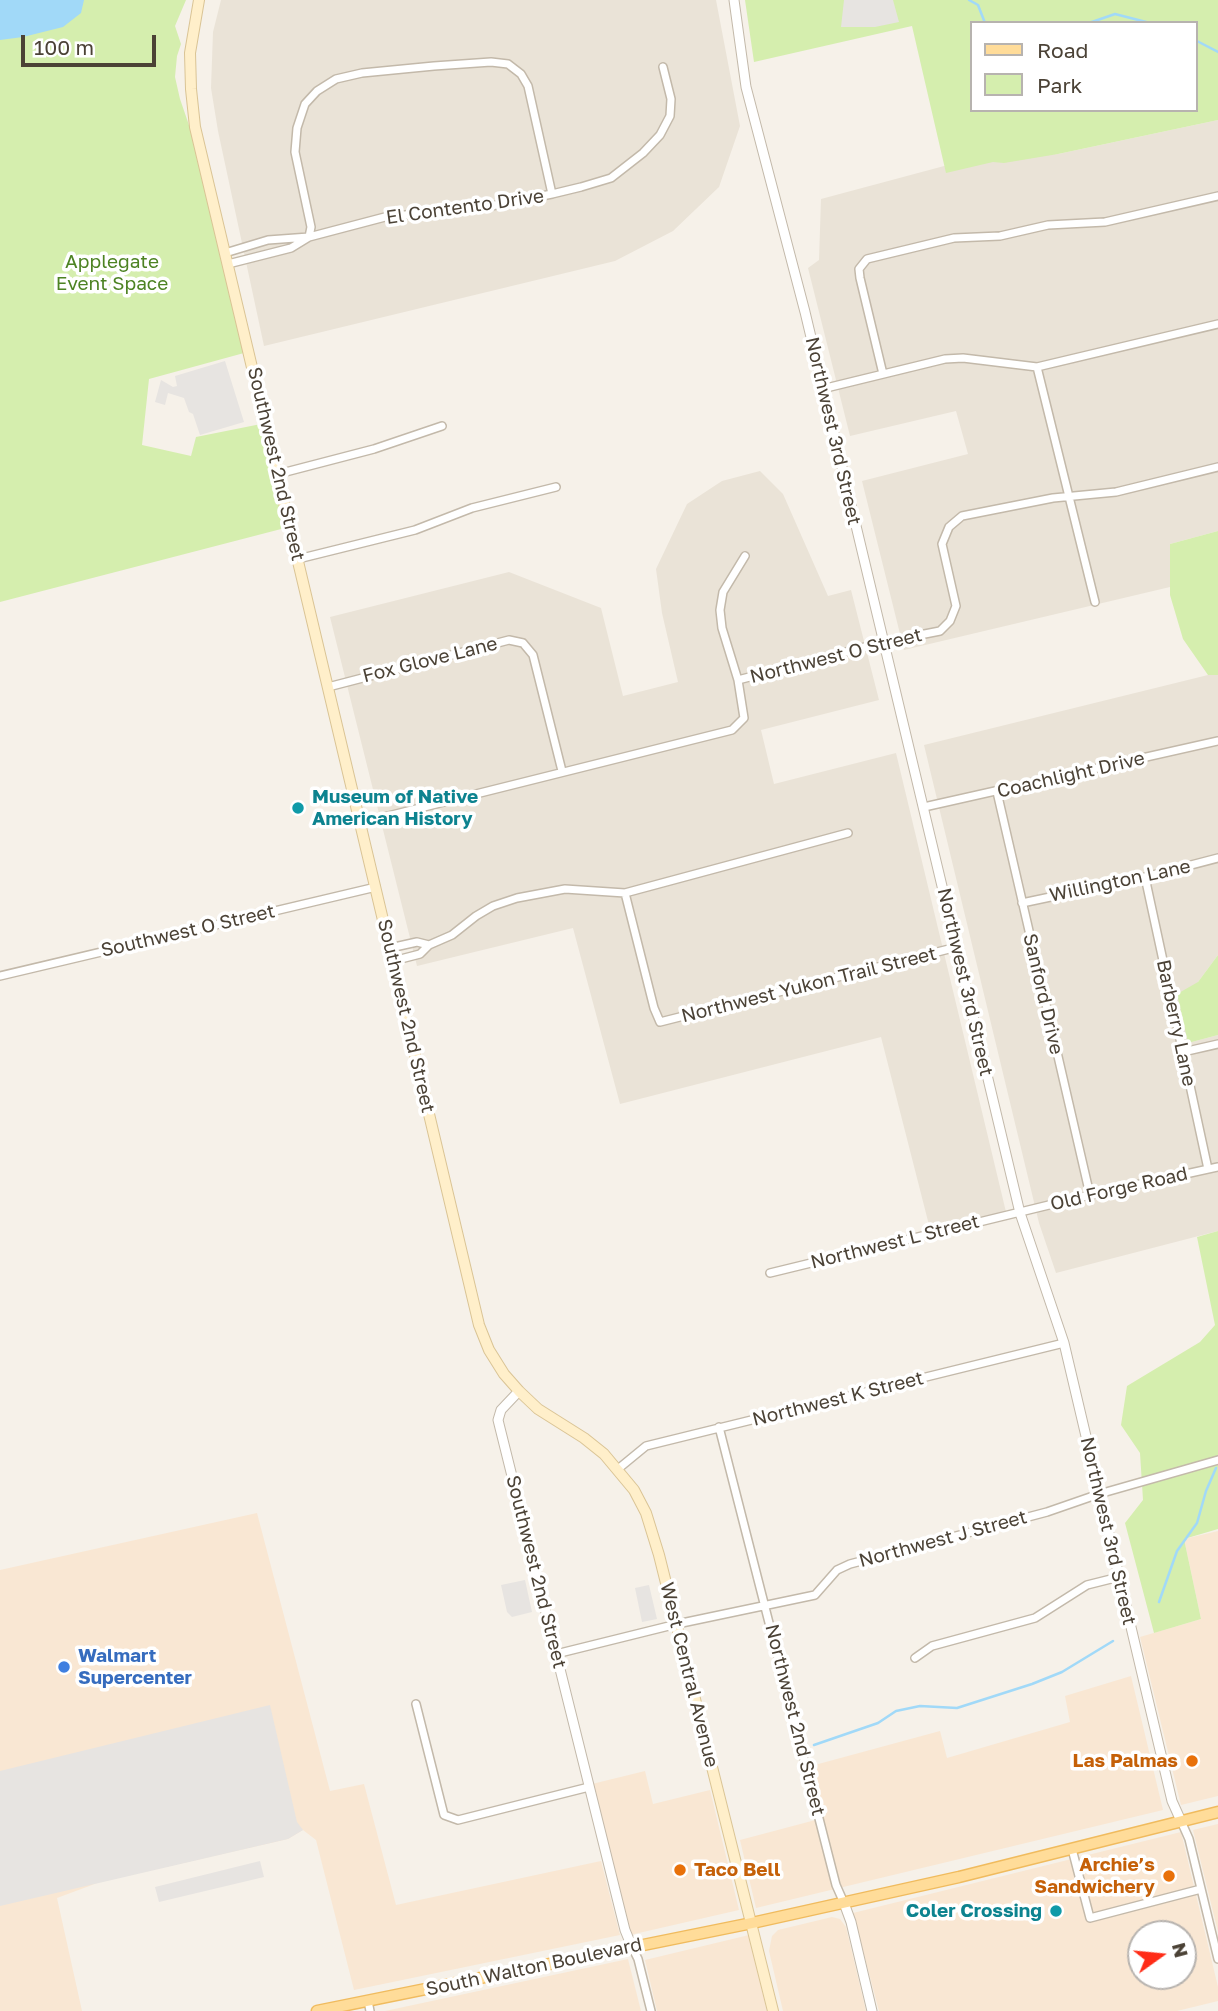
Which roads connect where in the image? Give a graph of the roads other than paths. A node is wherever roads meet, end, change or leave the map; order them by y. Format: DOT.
graph roads {
  1 [pos="199,0"];
  2 [pos="734,0"];
  3 [pos="663,67"];
  4 [pos="552,194"];
  5 [pos="1218,196"];
  6 [pos="309,237"];
  7 [pos="225,253"];
  8 [pos="228,264"];
  9 [pos="1218,324"];
  10 [pos="1037,367"];
  11 [pos="883,374"];
  12 [pos="822,390"];
  13 [pos="442,426"];
  14 [pos="1218,467"];
  15 [pos="278,474"];
  16 [pos="556,487"];
  17 [pos="1070,498"];
  18 [pos="745,556"];
  19 [pos="298,559"];
  20 [pos="1095,603"];
  21 [pos="884,642"];
  22 [pos="738,680"];
  23 [pos="328,687"];
  24 [pos="1218,741"];
  25 [pos="562,771"];
  26 [pos="997,792"];
  27 [pos="924,807"];
  28 [pos="360,823"];
  29 [pos="848,833"];
  30 [pos="1218,858"];
  31 [pos="1145,877"];
  32 [pos="376,887"];
  33 [pos="625,893"];
  34 [pos="1022,903"];
  35 [pos="429,945"];
  36 [pos="957,947"];
  37 [pos="390,948"];
  38 [pos="393,961"];
  39 [pos="0,976"];
  40 [pos="1218,1044"];
  41 [pos="1183,1052"];
  42 [pos="1218,1167"];
  43 [pos="1208,1169"];
  44 [pos="1090,1195"];
  45 [pos="1020,1213"];
  46 [pos="770,1273"];
  47 [pos="1064,1343"];
  48 [pos="519,1391"];
  49 [pos="719,1427"];
  50 [pos="1218,1460"];
  51 [pos="618,1469"];
  52 [pos="1099,1494"];
  53 [pos="1119,1577"];
  54 [pos="766,1606"];
  55 [pos="677,1624"];
  56 [pos="556,1654"];
  57 [pos="915,1658"];
  58 [pos="416,1704"];
  59 [pos="589,1787"];
  60 [pos="1218,1812"];
  61 [pos="1181,1821"];
  62 [pos="1072,1849"];
  63 [pos="1201,1889"];
  64 [pos="844,1903"];
  65 [pos="752,1923"];
  66 [pos="632,1947"];
  67 [pos="1218,1959"];
  68 [pos="369,2006"];
  69 [pos="317,2011"];
  70 [pos="650,2011"];
  71 [pos="773,2011"];
  72 [pos="872,2011"];
  1 -- 7 [label="main road, Southwest 2nd Street"];
  2 -- 12 [label="street, Northwest 3rd Street"];
  3 -- 4 [label="street, El Contento Drive"];
  4 -- 6 [label="street, El Contento Drive"];
  4 -- 6 [label="street"];
  5 -- 11 [label="street"];
  6 -- 7 [label="street, El Contento Drive"];
  6 -- 8 [label="street, El Contento Drive"];
  7 -- 8 [label="main road, Southwest 2nd Street"];
  8 -- 15 [label="main road, Southwest 2nd Street"];
  9 -- 10 [label="street"];
  10 -- 11 [label="street"];
  10 -- 17 [label="street"];
  11 -- 12 [label="street"];
  12 -- 21 [label="street, Northwest 3rd Street"];
  13 -- 15 [label="street"];
  14 -- 17 [label="street, Northwest O Street"];
  15 -- 19 [label="main road, Southwest 2nd Street"];
  16 -- 19 [label="street"];
  17 -- 20 [label="street"];
  17 -- 21 [label="street, Northwest O Street"];
  18 -- 22 [label="street"];
  19 -- 23 [label="main road, Southwest 2nd Street"];
  21 -- 22 [label="street, Northwest O Street"];
  21 -- 27 [label="street, Northwest 3rd Street"];
  22 -- 25 [label="street, Northwest O Street"];
  23 -- 25 [label="street, Fox Glove Lane"];
  23 -- 28 [label="main road, Southwest 2nd Street"];
  24 -- 26 [label="street, Coachlight Drive"];
  25 -- 28 [label="street, Northwest O Street"];
  26 -- 27 [label="street, Coachlight Drive"];
  26 -- 34 [label="street, Sanford Drive"];
  27 -- 36 [label="street, Northwest 3rd Street"];
  28 -- 32 [label="main road, Southwest 2nd Street"];
  29 -- 33 [label="street"];
  30 -- 31 [label="street, Willington Lane"];
  31 -- 34 [label="street, Willington Lane"];
  31 -- 41 [label="street, Barberry Lane"];
  32 -- 37 [label="main road, Southwest 2nd Street"];
  32 -- 39 [label="street, Southwest O Street"];
  33 -- 35 [label="street"];
  33 -- 36 [label="street, Northwest Yukon Trail Street"];
  34 -- 44 [label="street, Sanford Drive"];
  35 -- 37 [label="street"];
  35 -- 38 [label="street"];
  36 -- 45 [label="street, Northwest 3rd Street"];
  37 -- 38 [label="main road, Southwest 2nd Street"];
  38 -- 48 [label="main road, Southwest 2nd Street"];
  40 -- 41 [label="street"];
  41 -- 43 [label="street, Barberry Lane"];
  42 -- 43 [label="street, Old Forge Road"];
  43 -- 44 [label="street, Old Forge Road"];
  44 -- 45 [label="street, Old Forge Road"];
  45 -- 46 [label="street, Northwest L Street"];
  45 -- 47 [label="street, Northwest 3rd Street"];
  47 -- 49 [label="street, Northwest K Street"];
  47 -- 52 [label="street, Northwest 3rd Street"];
  48 -- 51 [label="main road, West Central Avenue"];
  48 -- 56 [label="street, Southwest 2nd Street"];
  49 -- 51 [label="street, Northwest K Street"];
  49 -- 54 [label="street, Northwest 2nd Street"];
  50 -- 52 [label="street, Northwest J Street"];
  51 -- 55 [label="main road, West Central Avenue"];
  52 -- 53 [label="street, Northwest 3rd Street"];
  52 -- 54 [label="street, Northwest J Street"];
  53 -- 57 [label="street"];
  53 -- 61 [label="street, Northwest 3rd Street"];
  54 -- 55 [label="street, Northwest J Street"];
  54 -- 64 [label="street, Northwest 2nd Street"];
  55 -- 56 [label="street, Northwest J Street"];
  55 -- 65 [label="main road, West Central Avenue"];
  56 -- 59 [label="street, Southwest 2nd Street"];
  58 -- 59 [label="street"];
  59 -- 66 [label="street, Southwest 2nd Street"];
  60 -- 61 [label="main road, South Walton Boulevard"];
  61 -- 62 [label="main road, South Walton Boulevard"];
  61 -- 63 [label="street, Northwest 3rd Street"];
  62 -- 63 [label="street"];
  62 -- 64 [label="main road, South Walton Boulevard"];
  63 -- 67 [label="street, Northwest 3rd Street"];
  64 -- 65 [label="main road, South Walton Boulevard"];
  64 -- 72 [label="street, Northwest 2nd Street"];
  65 -- 66 [label="main road, South Walton Boulevard"];
  65 -- 71 [label="main road, West Central Avenue"];
  66 -- 68 [label="main road, South Walton Boulevard"];
  66 -- 70 [label="street, Southwest 2nd Street"];
  68 -- 69 [label="main road, South Walton Boulevard"];
}
